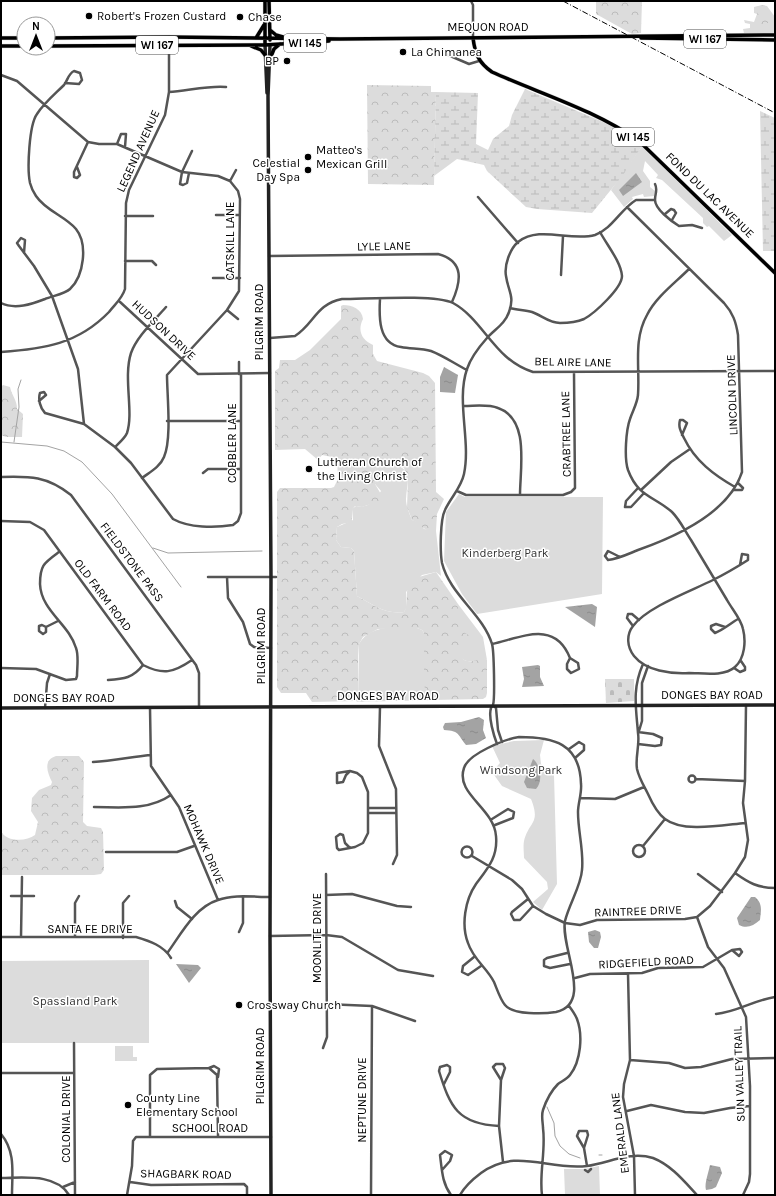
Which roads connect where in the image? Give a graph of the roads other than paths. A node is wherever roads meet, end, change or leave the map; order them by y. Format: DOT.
graph roads {
  1 [pos="265,1"];
  2 [pos="269,1"];
  3 [pos="471,1"];
  4 [pos="267,14"];
  5 [pos="265,24"];
  6 [pos="270,30"];
  7 [pos="775,35"];
  8 [pos="636,36"];
  9 [pos="169,37"];
  10 [pos="1,38"];
  11 [pos="16,38"];
  12 [pos="56,38"];
  13 [pos="256,38"];
  14 [pos="265,38"];
  15 [pos="270,38"];
  16 [pos="288,38"];
  17 [pos="473,38"];
  18 [pos="340,39"];
  19 [pos="775,40"];
  20 [pos="169,44"];
  21 [pos="280,44"];
  22 [pos="248,45"];
  23 [pos="265,45"];
  24 [pos="270,45"];
  25 [pos="1,46"];
  26 [pos="16,46"];
  27 [pos="56,46"];
  28 [pos="441,52"];
  29 [pos="265,55"];
  30 [pos="270,59"];
  31 [pos="479,61"];
  32 [pos="1,76"];
  33 [pos="66,83"];
  34 [pos="226,87"];
  35 [pos="169,92"];
  36 [pos="268,96"];
  37 [pos="45,105"];
  38 [pos="88,142"];
  39 [pos="117,144"];
  40 [pos="125,147"];
  41 [pos="192,151"];
  42 [pos="147,156"];
  43 [pos="77,167"];
  44 [pos="236,170"];
  45 [pos="182,172"];
  46 [pos="189,173"];
  47 [pos="230,180"];
  48 [pos="655,184"];
  49 [pos="478,197"];
  50 [pos="655,200"];
  51 [pos="627,207"];
  52 [pos="665,214"];
  53 [pos="216,215"];
  54 [pos="239,215"];
  55 [pos="125,216"];
  56 [pos="153,216"];
  57 [pos="672,220"];
  58 [pos="702,228"];
  59 [pos="600,232"];
  60 [pos="563,236"];
  61 [pos="518,243"];
  62 [pos="24,253"];
  63 [pos="269,256"];
  64 [pos="125,261"];
  65 [pos="156,265"];
  66 [pos="689,269"];
  67 [pos="775,273"];
  68 [pos="560,275"];
  69 [pos="213,278"];
  70 [pos="240,278"];
  71 [pos="52,296"];
  72 [pos="380,299"];
  73 [pos="119,301"];
  74 [pos="452,302"];
  75 [pos="1,303"];
  76 [pos="166,307"];
  77 [pos="510,308"];
  78 [pos="227,310"];
  79 [pos="238,319"];
  80 [pos="148,328"];
  81 [pos="270,338"];
  82 [pos="487,338"];
  83 [pos="67,341"];
  84 [pos="1,352"];
  85 [pos="182,359"];
  86 [pos="239,362"];
  87 [pos="467,370"];
  88 [pos="740,371"];
  89 [pos="775,371"];
  90 [pos="638,372"];
  91 [pos="270,373"];
  92 [pos="574,373"];
  93 [pos="240,374"];
  94 [pos="39,402"];
  95 [pos="464,406"];
  96 [pos="167,421"];
  97 [pos="241,421"];
  98 [pos="84,424"];
  99 [pos="682,435"];
  100 [pos="115,446"];
  101 [pos="690,449"];
  102 [pos="241,469"];
  103 [pos="203,473"];
  104 [pos="1,477"];
  105 [pos="142,478"];
  106 [pos="738,483"];
  107 [pos="735,487"];
  108 [pos="638,488"];
  109 [pos="641,490"];
  110 [pos="733,490"];
  111 [pos="457,491"];
  112 [pos="644,493"];
  113 [pos="520,495"];
  114 [pos="1,520"];
  115 [pos="685,531"];
  116 [pos="59,552"];
  117 [pos="620,557"];
  118 [pos="740,565"];
  119 [pos="208,577"];
  120 [pos="226,577"];
  121 [pos="271,577"];
  122 [pos="276,577"];
  123 [pos="714,580"];
  124 [pos="738,619"];
  125 [pos="639,620"];
  126 [pos="58,621"];
  127 [pos="632,626"];
  128 [pos="46,627"];
  129 [pos="724,627"];
  130 [pos="492,644"];
  131 [pos="271,648"];
  132 [pos="570,658"];
  133 [pos="192,660"];
  134 [pos="740,661"];
  135 [pos="643,664"];
  136 [pos="143,665"];
  137 [pos="648,666"];
  138 [pos="1,668"];
  139 [pos="734,668"];
  140 [pos="50,674"];
  141 [pos="108,680"];
  142 [pos="493,705"];
  143 [pos="746,705"];
  144 [pos="775,705"];
  145 [pos="635,706"];
  146 [pos="642,706"];
  147 [pos="199,707"];
  148 [pos="271,707"];
  149 [pos="380,707"];
  150 [pos="1,708"];
  151 [pos="45,708"];
  152 [pos="150,708"];
  153 [pos="638,732"];
  154 [pos="502,742"];
  155 [pos="497,744"];
  156 [pos="638,744"];
  157 [pos="569,750"];
  158 [pos="150,755"];
  159 [pos="576,758"];
  160 [pos="93,762"];
  161 [pos="350,771"];
  162 [pos="696,779"];
  163 [pos="745,781"];
  164 [pos="644,787"];
  165 [pos="171,795"];
  166 [pos="580,798"];
  167 [pos="94,807"];
  168 [pos="368,808"];
  169 [pos="396,808"];
  170 [pos="368,813"];
  171 [pos="396,813"];
  172 [pos="492,819"];
  173 [pos="665,820"];
  174 [pos="745,823"];
  175 [pos="495,825"];
  176 [pos="194,846"];
  177 [pos="643,846"];
  178 [pos="350,848"];
  179 [pos="106,852"];
  180 [pos="472,856"];
  181 [pos="393,864"];
  182 [pos="490,867"];
  183 [pos="735,873"];
  184 [pos="326,874"];
  185 [pos="698,874"];
  186 [pos="22,877"];
  187 [pos="775,888"];
  188 [pos="722,892"];
  189 [pos="326,895"];
  190 [pos="11,896"];
  191 [pos="22,896"];
  192 [pos="34,896"];
  193 [pos="79,896"];
  194 [pos="128,896"];
  195 [pos="244,897"];
  196 [pos="270,897"];
  197 [pos="528,899"];
  198 [pos="218,900"];
  199 [pos="175,901"];
  200 [pos="533,906"];
  201 [pos="411,907"];
  202 [pos="697,917"];
  203 [pos="192,919"];
  204 [pos="565,922"];
  205 [pos="239,932"];
  206 [pos="270,936"];
  207 [pos="326,936"];
  208 [pos="1,937"];
  209 [pos="21,937"];
  210 [pos="75,937"];
  211 [pos="123,938"];
  212 [pos="732,950"];
  213 [pos="168,952"];
  214 [pos="567,953"];
  215 [pos="474,957"];
  216 [pos="171,958"];
  217 [pos="717,959"];
  218 [pos="570,964"];
  219 [pos="481,966"];
  220 [pos="628,974"];
  221 [pos="433,976"];
  222 [pos="575,978"];
  223 [pos="775,997"];
  224 [pos="326,1004"];
  225 [pos="372,1006"];
  226 [pos="569,1006"];
  227 [pos="743,1008"];
  228 [pos="716,1014"];
  229 [pos="414,1021"];
  230 [pos="74,1043"];
  231 [pos="323,1048"];
  232 [pos="775,1058"];
  233 [pos="747,1059"];
  234 [pos="630,1060"];
  235 [pos="1,1073"];
  236 [pos="75,1073"];
  237 [pos="501,1080"];
  238 [pos="444,1084"];
  239 [pos="750,1106"];
  240 [pos="627,1111"];
  241 [pos="499,1126"];
  242 [pos="1,1134"];
  243 [pos="150,1136"];
  244 [pos="218,1136"];
  245 [pos="271,1137"];
  246 [pos="584,1148"];
  247 [pos="634,1156"];
  248 [pos="503,1162"];
  249 [pos="544,1163"];
  250 [pos="587,1166"];
  251 [pos="591,1169"];
  252 [pos="442,1170"];
  253 [pos="585,1170"];
  254 [pos="1,1178"];
  255 [pos="12,1178"];
  256 [pos="75,1181"];
  257 [pos="130,1182"];
  258 [pos="63,1188"];
  259 [pos="12,1195"];
  260 [pos="69,1195"];
  261 [pos="75,1195"];
  262 [pos="128,1195"];
  263 [pos="247,1195"];
  264 [pos="271,1195"];
  265 [pos="371,1195"];
  266 [pos="451,1195"];
  267 [pos="460,1195"];
  268 [pos="542,1195"];
  269 [pos="635,1195"];
  270 [pos="697,1195"];
  271 [pos="743,1195"];
  1 -- 4 [label="main road, PILGRIM ROAD / WI 145"];
  2 -- 4 [label="main road, PILGRIM ROAD / WI 145"];
  3 -- 17 [label="street"];
  4 -- 5 [label="main road, PILGRIM ROAD / WI 145"];
  4 -- 6 [label="main road, PILGRIM ROAD / WI 145"];
  5 -- 13 [label="main road"];
  5 -- 14 [label="main road, PILGRIM ROAD / WI 145"];
  6 -- 15 [label="main road, PILGRIM ROAD"];
  6 -- 16 [label="main road, WI 145"];
  7 -- 8 [label="main road, MEQUON ROAD / WI 167"];
  8 -- 17 [label="main road, MEQUON ROAD / WI 167"];
  8 -- 19 [label="main road, MEQUON ROAD / WI 167"];
  9 -- 12 [label="main road, MEQUON ROAD / WI 167"];
  9 -- 13 [label="main road, MEQUON ROAD / WI 167"];
  9 -- 20 [label="street, LEGEND AVENUE"];
  10 -- 11 [label="main road"];
  13 -- 14 [label="main road, MEQUON ROAD / WI 167"];
  14 -- 15 [label="main road, MEQUON ROAD / WI 167"];
  14 -- 23 [label="main road, PILGRIM ROAD / WI 145"];
  15 -- 16 [label="main road, MEQUON ROAD / WI 167"];
  15 -- 24 [label="main road, PILGRIM ROAD"];
  16 -- 18 [label="main road, MEQUON ROAD / WI 145"];
  17 -- 18 [label="main road, MEQUON ROAD / WI 145"];
  17 -- 31 [label="main road"];
  18 -- 21 [label="main road, MEQUON ROAD / WI 145"];
  20 -- 22 [label="main road, MEQUON ROAD / WI 167"];
  20 -- 27 [label="main road, MEQUON ROAD / WI 167"];
  20 -- 35 [label="street, LEGEND AVENUE"];
  21 -- 24 [label="main road, MEQUON ROAD / WI 145"];
  21 -- 30 [label="main road"];
  22 -- 23 [label="main road, MEQUON ROAD / WI 167"];
  22 -- 29 [label="main road"];
  23 -- 24 [label="main road, MEQUON ROAD / WI 145"];
  23 -- 29 [label="street, PILGRIM ROAD"];
  24 -- 30 [label="street, PILGRIM ROAD"];
  25 -- 26 [label="main road"];
  28 -- 31 [label="street"];
  29 -- 36 [label="street, PILGRIM ROAD"];
  30 -- 36 [label="street, PILGRIM ROAD"];
  31 -- 67 [label="main road, FOND DU LAC AVENUE / WI 145"];
  32 -- 37 [label="street"];
  33 -- 33 [label="street"];
  33 -- 37 [label="street"];
  34 -- 35 [label="street"];
  35 -- 42 [label="street, LEGEND AVENUE"];
  36 -- 63 [label="street, PILGRIM ROAD"];
  37 -- 38 [label="street"];
  37 -- 71 [label="street"];
  38 -- 39 [label="street"];
  38 -- 43 [label="street"];
  39 -- 40 [label="street"];
  39 -- 40 [label="street"];
  40 -- 42 [label="street"];
  41 -- 45 [label="street"];
  42 -- 45 [label="street"];
  42 -- 55 [label="street, LEGEND AVENUE"];
  44 -- 47 [label="street"];
  45 -- 46 [label="street"];
  45 -- 46 [label="street"];
  46 -- 47 [label="street"];
  47 -- 54 [label="street, CATSKILL LANE"];
  48 -- 50 [label="street"];
  49 -- 61 [label="street"];
  50 -- 51 [label="street"];
  50 -- 52 [label="street"];
  51 -- 59 [label="street"];
  51 -- 66 [label="street, LINCOLN DRIVE"];
  52 -- 57 [label="street"];
  52 -- 57 [label="street"];
  53 -- 54 [label="street"];
  54 -- 70 [label="street, CATSKILL LANE"];
  55 -- 56 [label="street"];
  55 -- 64 [label="street, LEGEND AVENUE"];
  57 -- 58 [label="street"];
  59 -- 60 [label="street"];
  59 -- 77 [label="street"];
  60 -- 61 [label="street"];
  60 -- 68 [label="street"];
  61 -- 77 [label="street"];
  62 -- 62 [label="street"];
  62 -- 71 [label="street"];
  63 -- 74 [label="street, LYLE LANE"];
  63 -- 81 [label="street, PILGRIM ROAD"];
  64 -- 65 [label="street"];
  64 -- 73 [label="street, LEGEND AVENUE"];
  66 -- 88 [label="street, LINCOLN DRIVE"];
  66 -- 90 [label="street"];
  69 -- 70 [label="street"];
  70 -- 78 [label="street, CATSKILL LANE"];
  71 -- 75 [label="street"];
  71 -- 83 [label="street"];
  72 -- 74 [label="street, BEL AIRE LANE"];
  72 -- 81 [label="street, BEL AIRE LANE"];
  72 -- 87 [label="street"];
  73 -- 80 [label="street, HUDSON DRIVE"];
  73 -- 83 [label="street, LEGEND AVENUE"];
  74 -- 82 [label="street, BEL AIRE LANE"];
  76 -- 80 [label="street"];
  77 -- 82 [label="street"];
  78 -- 79 [label="street"];
  78 -- 85 [label="street, CATSKILL LANE"];
  80 -- 85 [label="street, HUDSON DRIVE"];
  80 -- 100 [label="street"];
  81 -- 91 [label="street, PILGRIM ROAD"];
  82 -- 87 [label="street"];
  82 -- 92 [label="street, BEL AIRE LANE"];
  83 -- 84 [label="street, LEGEND AVENUE"];
  83 -- 98 [label="street"];
  85 -- 93 [label="street, HUDSON DRIVE"];
  85 -- 96 [label="street, CATSKILL LANE"];
  86 -- 93 [label="street, COBBLER LANE"];
  87 -- 95 [label="street"];
  88 -- 89 [label="street, BEL AIRE LANE"];
  88 -- 90 [label="street, BEL AIRE LANE"];
  88 -- 106 [label="street, LINCOLN DRIVE"];
  90 -- 92 [label="street, BEL AIRE LANE"];
  90 -- 108 [label="street"];
  91 -- 93 [label="street, HUDSON DRIVE"];
  91 -- 121 [label="street, PILGRIM ROAD"];
  92 -- 113 [label="street, CRABTREE LANE"];
  93 -- 97 [label="street, COBBLER LANE"];
  94 -- 98 [label="street"];
  95 -- 111 [label="street"];
  95 -- 113 [label="street"];
  96 -- 97 [label="street"];
  96 -- 105 [label="street, CATSKILL LANE"];
  97 -- 102 [label="street, COBBLER LANE"];
  98 -- 100 [label="street"];
  99 -- 99 [label="street"];
  99 -- 101 [label="street"];
  100 -- 105 [label="street"];
  101 -- 107 [label="street"];
  101 -- 109 [label="street"];
  102 -- 103 [label="street"];
  102 -- 105 [label="street, COBBLER LANE"];
  104 -- 133 [label="street, FIELDSTONE PASS"];
  106 -- 107 [label="street, LINCOLN DRIVE"];
  106 -- 110 [label="street"];
  107 -- 110 [label="street, LINCOLN DRIVE"];
  108 -- 109 [label="street"];
  108 -- 112 [label="street"];
  109 -- 112 [label="street"];
  110 -- 115 [label="street, LINCOLN DRIVE"];
  111 -- 113 [label="street"];
  111 -- 130 [label="street"];
  112 -- 115 [label="street"];
  114 -- 116 [label="street, OLD FARM ROAD"];
  115 -- 117 [label="street, LINCOLN DRIVE"];
  115 -- 123 [label="street"];
  116 -- 126 [label="street"];
  116 -- 136 [label="street, OLD FARM ROAD"];
  117 -- 117 [label="street, LINCOLN DRIVE"];
  118 -- 118 [label="street"];
  118 -- 123 [label="street"];
  119 -- 120 [label="street"];
  120 -- 121 [label="street"];
  120 -- 131 [label="street"];
  121 -- 122 [label="street"];
  121 -- 131 [label="street, PILGRIM ROAD"];
  123 -- 124 [label="street"];
  123 -- 125 [label="street"];
  124 -- 129 [label="street"];
  124 -- 134 [label="street"];
  125 -- 127 [label="street"];
  125 -- 127 [label="street"];
  126 -- 128 [label="street"];
  126 -- 140 [label="street"];
  127 -- 135 [label="street"];
  129 -- 129 [label="street"];
  130 -- 132 [label="street"];
  130 -- 142 [label="street"];
  131 -- 148 [label="street, PILGRIM ROAD"];
  132 -- 132 [label="street"];
  133 -- 136 [label="street"];
  133 -- 147 [label="street, FIELDSTONE PASS"];
  134 -- 139 [label="street"];
  134 -- 139 [label="street"];
  135 -- 137 [label="street"];
  135 -- 145 [label="street"];
  136 -- 141 [label="street"];
  137 -- 139 [label="street"];
  137 -- 146 [label="street"];
  138 -- 140 [label="street"];
  140 -- 151 [label="street"];
  142 -- 145 [label="street, DONGES BAY ROAD"];
  142 -- 149 [label="street, DONGES BAY ROAD"];
  142 -- 154 [label="street"];
  142 -- 155 [label="street"];
  143 -- 144 [label="street, DONGES BAY ROAD"];
  143 -- 146 [label="street, DONGES BAY ROAD"];
  143 -- 163 [label="street, RAINTREE DRIVE"];
  145 -- 146 [label="street, DONGES BAY ROAD"];
  145 -- 153 [label="street"];
  146 -- 153 [label="street"];
  147 -- 148 [label="street, DONGES BAY ROAD"];
  147 -- 152 [label="street, DONGES BAY ROAD"];
  148 -- 149 [label="street, DONGES BAY ROAD"];
  148 -- 196 [label="street, PILGRIM ROAD"];
  149 -- 169 [label="street"];
  150 -- 151 [label="street, DONGES BAY ROAD"];
  151 -- 152 [label="street, DONGES BAY ROAD"];
  152 -- 158 [label="street, MOHAWK DRIVE"];
  153 -- 156 [label="street"];
  153 -- 156 [label="street"];
  154 -- 155 [label="street"];
  154 -- 157 [label="street"];
  155 -- 172 [label="street"];
  156 -- 164 [label="street"];
  157 -- 159 [label="street"];
  157 -- 159 [label="street"];
  158 -- 160 [label="street"];
  158 -- 165 [label="street, MOHAWK DRIVE"];
  159 -- 166 [label="street"];
  161 -- 161 [label="street"];
  161 -- 168 [label="street"];
  162 -- 163 [label="street"];
  163 -- 174 [label="street, RAINTREE DRIVE"];
  164 -- 166 [label="street"];
  164 -- 173 [label="street"];
  165 -- 167 [label="street"];
  165 -- 176 [label="street, MOHAWK DRIVE"];
  166 -- 204 [label="street"];
  168 -- 169 [label="street"];
  168 -- 170 [label="street"];
  169 -- 171 [label="street"];
  170 -- 171 [label="street"];
  170 -- 178 [label="street"];
  171 -- 181 [label="street"];
  172 -- 175 [label="street"];
  172 -- 175 [label="street"];
  173 -- 174 [label="street"];
  173 -- 177 [label="street"];
  174 -- 183 [label="street, RAINTREE DRIVE"];
  175 -- 182 [label="street"];
  176 -- 179 [label="street"];
  176 -- 198 [label="street, MOHAWK DRIVE"];
  177 -- 177 [label="street"];
  178 -- 178 [label="street"];
  180 -- 180 [label="street"];
  180 -- 182 [label="street, RAINTREE DRIVE"];
  182 -- 197 [label="street, RAINTREE DRIVE"];
  182 -- 215 [label="street"];
  183 -- 187 [label="street"];
  183 -- 188 [label="street, RAINTREE DRIVE"];
  184 -- 189 [label="street, MOONLITE DRIVE"];
  185 -- 188 [label="street"];
  186 -- 191 [label="street"];
  188 -- 202 [label="street, RAINTREE DRIVE"];
  189 -- 201 [label="street"];
  189 -- 207 [label="street, MOONLITE DRIVE"];
  190 -- 191 [label="street"];
  191 -- 192 [label="street"];
  191 -- 209 [label="street"];
  193 -- 210 [label="street"];
  194 -- 211 [label="street"];
  195 -- 196 [label="street"];
  195 -- 198 [label="street"];
  195 -- 205 [label="street"];
  196 -- 206 [label="street, PILGRIM ROAD"];
  197 -- 200 [label="street, RAINTREE DRIVE"];
  197 -- 200 [label="street"];
  198 -- 203 [label="street"];
  199 -- 203 [label="street"];
  200 -- 204 [label="street, RAINTREE DRIVE"];
  202 -- 204 [label="street, RAINTREE DRIVE"];
  202 -- 217 [label="street, SUN VALLEY TRAIL"];
  203 -- 213 [label="street"];
  204 -- 214 [label="street"];
  206 -- 207 [label="street"];
  206 -- 245 [label="street, PILGRIM ROAD"];
  207 -- 221 [label="street"];
  207 -- 224 [label="street, MOONLITE DRIVE"];
  208 -- 209 [label="street, SANTA FE DRIVE"];
  209 -- 210 [label="street, SANTA FE DRIVE"];
  210 -- 211 [label="street, SANTA FE DRIVE"];
  211 -- 213 [label="street, SANTA FE DRIVE"];
  212 -- 217 [label="street, RIDGEFIELD ROAD"];
  213 -- 216 [label="street"];
  214 -- 218 [label="street"];
  214 -- 218 [label="street"];
  215 -- 219 [label="street"];
  215 -- 219 [label="street"];
  217 -- 220 [label="street, RIDGEFIELD ROAD"];
  217 -- 227 [label="street, SUN VALLEY TRAIL"];
  218 -- 222 [label="street"];
  219 -- 226 [label="street"];
  220 -- 222 [label="street, RIDGEFIELD ROAD"];
  220 -- 234 [label="street, EMERALD LANE"];
  222 -- 226 [label="street"];
  223 -- 227 [label="street"];
  224 -- 225 [label="street"];
  224 -- 231 [label="street, MOONLITE DRIVE"];
  225 -- 229 [label="street"];
  225 -- 265 [label="street, NEPTUNE DRIVE"];
  226 -- 249 [label="street"];
  227 -- 228 [label="street"];
  227 -- 233 [label="street, SUN VALLEY TRAIL"];
  230 -- 236 [label="street, COLONIAL DRIVE"];
  232 -- 233 [label="street"];
  233 -- 234 [label="street"];
  233 -- 239 [label="street, SUN VALLEY TRAIL"];
  234 -- 240 [label="street, EMERALD LANE"];
  235 -- 236 [label="street"];
  236 -- 256 [label="street, COLONIAL DRIVE"];
  237 -- 237 [label="street"];
  237 -- 241 [label="street"];
  238 -- 238 [label="street"];
  238 -- 241 [label="street"];
  239 -- 240 [label="street"];
  239 -- 271 [label="street, SUN VALLEY TRAIL"];
  240 -- 247 [label="street, EMERALD LANE"];
  241 -- 248 [label="street"];
  242 -- 255 [label="street"];
  243 -- 244 [label="street, SCHOOL ROAD"];
  243 -- 244 [label="street"];
  243 -- 257 [label="street"];
  244 -- 245 [label="street, SCHOOL ROAD"];
  245 -- 264 [label="street, PILGRIM ROAD"];
  246 -- 246 [label="street"];
  246 -- 250 [label="street"];
  247 -- 250 [label="street"];
  247 -- 269 [label="street, EMERALD LANE"];
  247 -- 270 [label="street"];
  248 -- 249 [label="street"];
  248 -- 267 [label="street"];
  249 -- 250 [label="street"];
  249 -- 268 [label="street"];
  251 -- 253 [label="street"];
  252 -- 252 [label="street"];
  252 -- 266 [label="street"];
  254 -- 255 [label="street"];
  255 -- 258 [label="street"];
  255 -- 259 [label="street"];
  256 -- 258 [label="street"];
  256 -- 261 [label="street, COLONIAL DRIVE"];
  257 -- 262 [label="street"];
  257 -- 263 [label="street, SHAGBARK ROAD"];
  258 -- 260 [label="street"];
}
